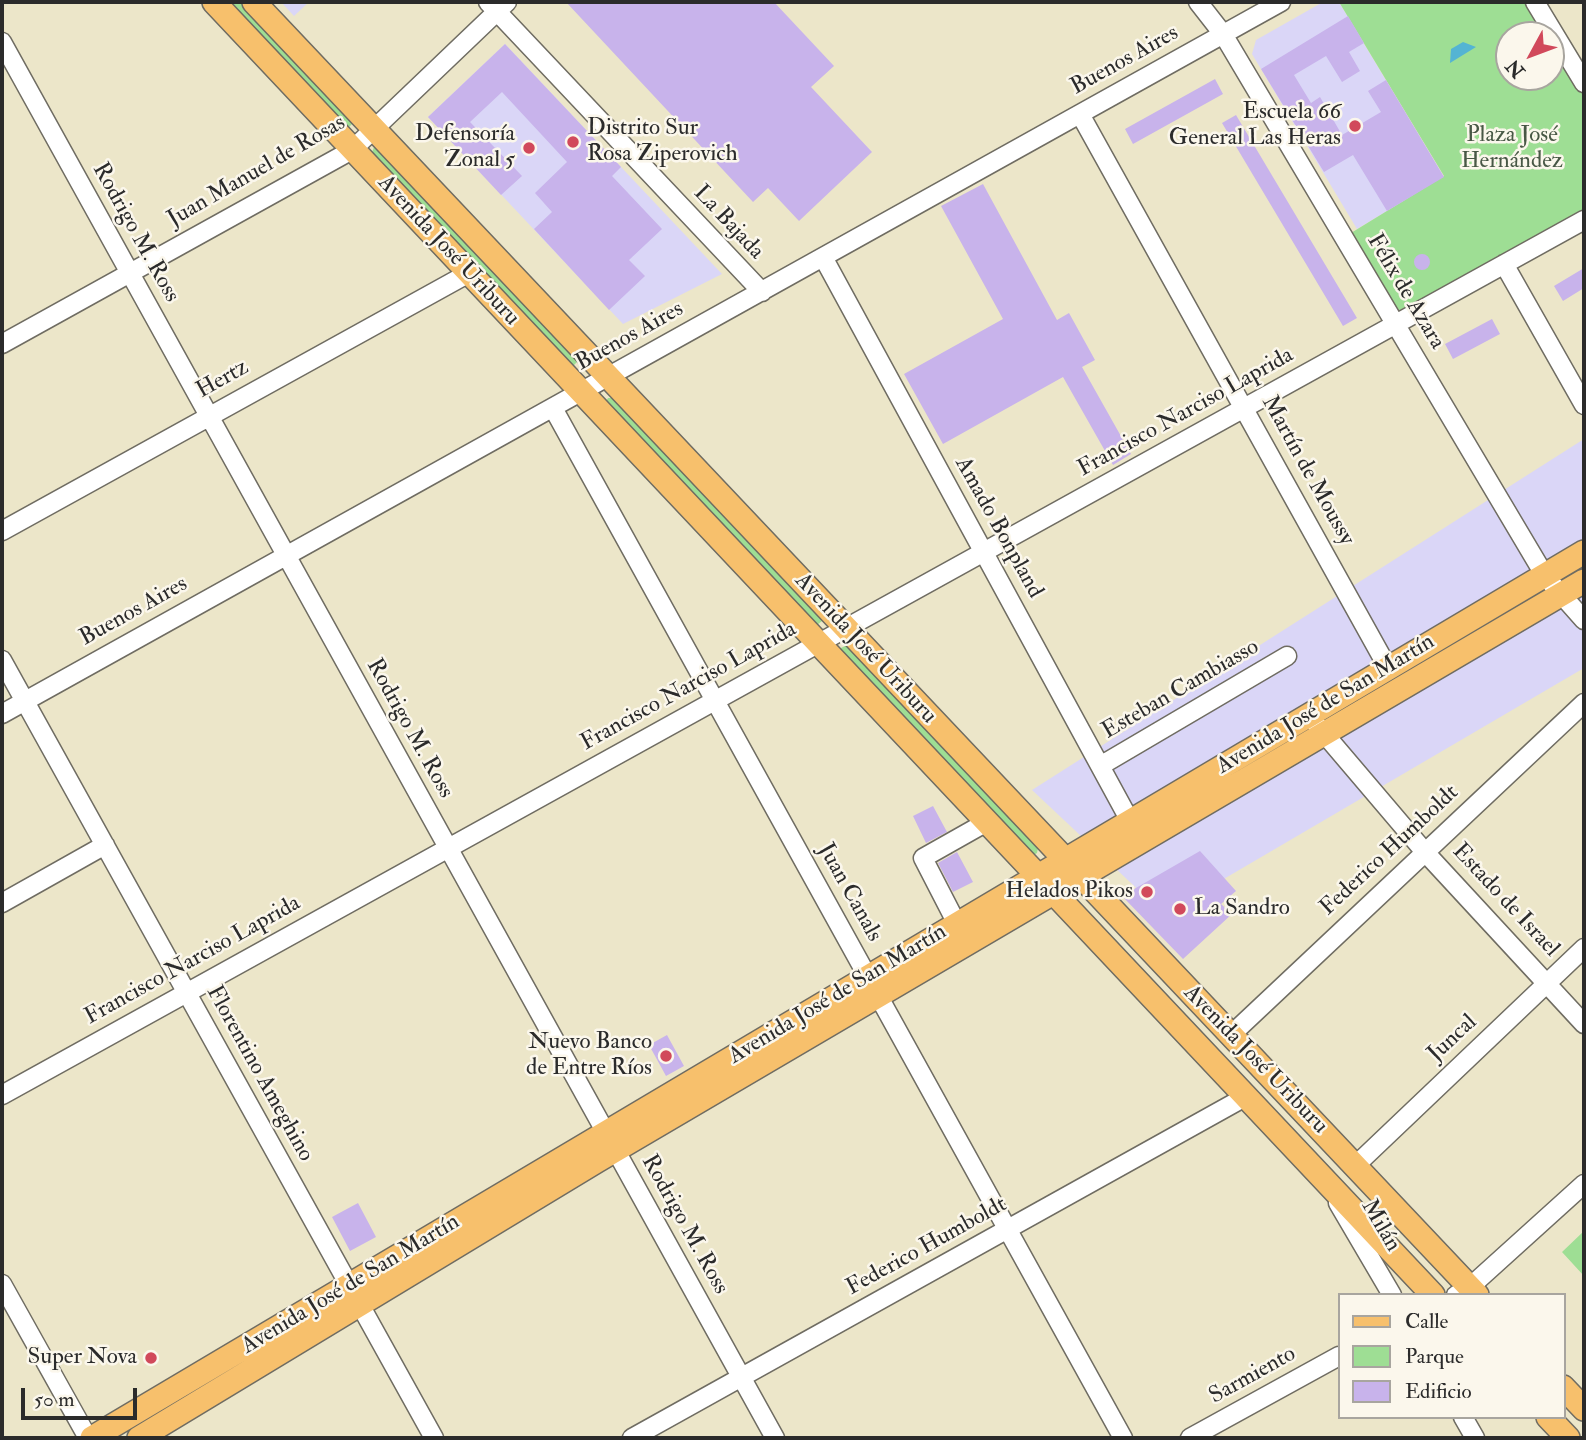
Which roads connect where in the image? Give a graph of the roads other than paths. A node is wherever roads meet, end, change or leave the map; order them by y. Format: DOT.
graph roads {
  1 [pos="214,2"];
  2 [pos="254,2"];
  3 [pos="1198,2"];
  4 [pos="1281,2"];
  5 [pos="1535,2"];
  6 [pos="497,5"];
  7 [pos="1223,34"];
  8 [pos="2,42"];
  9 [pos="1584,83"];
  10 [pos="1080,114"];
  11 [pos="374,129"];
  12 [pos="352,150"];
  13 [pos="1584,220"];
  14 [pos="823,257"];
  15 [pos="1504,264"];
  16 [pos="469,273"];
  17 [pos="130,274"];
  18 [pos="762,292"];
  19 [pos="1395,324"];
  20 [pos="2,344"];
  21 [pos="609,377"];
  22 [pos="582,392"];
  23 [pos="1584,405"];
  24 [pos="553,408"];
  25 [pos="1244,409"];
  26 [pos="209,416"];
  27 [pos="2,531"];
  28 [pos="1584,552"];
  29 [pos="984,554"];
  30 [pos="286,556"];
  31 [pos="1545,576"];
  32 [pos="1584,581"];
  33 [pos="1561,594"];
  34 [pos="1584,621"];
  35 [pos="848,630"];
  36 [pos="818,645"];
  37 [pos="1287,656"];
  38 [pos="2,660"];
  39 [pos="1388,668"];
  40 [pos="714,699"];
  41 [pos="24,701"];
  42 [pos="1584,703"];
  43 [pos="2,714"];
  44 [pos="1308,716"];
  45 [pos="1325,734"];
  46 [pos="1100,766"];
  47 [pos="1130,821"];
  48 [pos="985,823"];
  49 [pos="105,845"];
  50 [pos="447,848"];
  51 [pos="1424,851"];
  52 [pos="1064,861"];
  53 [pos="1036,877"];
  54 [pos="1081,878"];
  55 [pos="1053,895"];
  56 [pos="2,903"];
  57 [pos="957,925"];
  58 [pos="1584,948"];
  59 [pos="1548,983"];
  60 [pos="873,987"];
  61 [pos="186,993"];
  62 [pos="1584,1024"];
  63 [pos="1231,1035"];
  64 [pos="2,1095"];
  65 [pos="1245,1097"];
  66 [pos="609,1142"];
  67 [pos="1356,1165"];
  68 [pos="1326,1182"];
  69 [pos="1584,1184"];
  70 [pos="1008,1230"];
  71 [pos="2,1284"];
  72 [pos="1468,1292"];
  73 [pos="1391,1293"];
  74 [pos="1431,1293"];
  75 [pos="354,1295"];
  76 [pos="1338,1357"];
  77 [pos="741,1378"];
  78 [pos="1565,1389"];
  79 [pos="1584,1409"];
  80 [pos="1464,1419"];
  81 [pos="1550,1419"];
  82 [pos="90,1438"];
  83 [pos="139,1438"];
  84 [pos="434,1438"];
  85 [pos="632,1438"];
  86 [pos="775,1438"];
  87 [pos="1123,1438"];
  88 [pos="1190,1438"];
  89 [pos="1475,1438"];
  90 [pos="1568,1438"];
  1 -- 12 [label="main road, Avenida José Uriburu"];
  2 -- 11 [label="main road, Avenida José Uriburu"];
  3 -- 7 [label="street, Félix de Azara"];
  4 -- 7 [label="street, Buenos Aires"];
  5 -- 9 [label="street"];
  6 -- 11 [label="street, Juan Manuel de Rosas"];
  6 -- 18 [label="street, La Bajada"];
  7 -- 10 [label="street, Buenos Aires"];
  7 -- 19 [label="street, Félix de Azara"];
  8 -- 17 [label="street, Rodrigo M. Ross"];
  10 -- 14 [label="street, Buenos Aires"];
  10 -- 25 [label="street, Martín de Moussy"];
  11 -- 12 [label="street, Juan Manuel de Rosas"];
  11 -- 21 [label="main road, Avenida José Uriburu"];
  12 -- 16 [label="main road, Avenida José Uriburu"];
  12 -- 17 [label="street, Juan Manuel de Rosas"];
  13 -- 15 [label="street, Francisco Narciso Laprida"];
  14 -- 18 [label="street, Buenos Aires"];
  14 -- 29 [label="street, Amado Bonpland"];
  15 -- 19 [label="street, Francisco Narciso Laprida"];
  15 -- 23 [label="street"];
  16 -- 22 [label="main road, Avenida José Uriburu"];
  16 -- 26 [label="street, Hertz"];
  17 -- 20 [label="street, Juan Manuel de Rosas"];
  17 -- 26 [label="street, Rodrigo M. Ross"];
  18 -- 21 [label="street, Buenos Aires"];
  19 -- 25 [label="street, Francisco Narciso Laprida"];
  19 -- 31 [label="street, Félix de Azara"];
  21 -- 22 [label="street, Buenos Aires"];
  21 -- 35 [label="main road, Avenida José Uriburu"];
  22 -- 24 [label="street, Buenos Aires"];
  22 -- 36 [label="main road, Avenida José Uriburu"];
  24 -- 30 [label="street, Buenos Aires"];
  24 -- 40 [label="street, Juan Canals"];
  25 -- 29 [label="street, Francisco Narciso Laprida"];
  25 -- 39 [label="street, Martín de Moussy"];
  26 -- 27 [label="street, Hertz"];
  26 -- 30 [label="street, Rodrigo M. Ross"];
  28 -- 31 [label="main road, Avenida José de San Martín"];
  29 -- 35 [label="street, Francisco Narciso Laprida"];
  29 -- 46 [label="street, Amado Bonpland"];
  30 -- 41 [label="street, Buenos Aires"];
  30 -- 50 [label="street, Rodrigo M. Ross"];
  31 -- 33 [label="street, Félix de Azara"];
  31 -- 39 [label="main road, Avenida José de San Martín"];
  32 -- 33 [label="main road, Avenida José de San Martín"];
  33 -- 34 [label="street, Félix de Azara"];
  33 -- 45 [label="main road, Avenida José de San Martín"];
  35 -- 36 [label="street, Francisco Narciso Laprida"];
  35 -- 52 [label="main road, Avenida José Uriburu"];
  36 -- 40 [label="street, Francisco Narciso Laprida"];
  36 -- 48 [label="main road, Avenida José Uriburu"];
  37 -- 46 [label="street, Esteban Cambiasso"];
  38 -- 41 [label="street, Florentino Ameghino"];
  39 -- 44 [label="main road, Avenida José de San Martín"];
  40 -- 50 [label="street, Francisco Narciso Laprida"];
  40 -- 60 [label="street, Juan Canals"];
  41 -- 43 [label="street, Buenos Aires"];
  41 -- 49 [label="street, Florentino Ameghino"];
  42 -- 51 [label="street, Federico Humboldt"];
  44 -- 45 [label="street, Estado de Israel"];
  44 -- 47 [label="main road, Avenida José de San Martín"];
  45 -- 51 [label="street, Estado de Israel"];
  45 -- 54 [label="main road, Avenida José de San Martín"];
  46 -- 47 [label="street, Amado Bonpland"];
  47 -- 52 [label="main road, Avenida José de San Martín"];
  48 -- 53 [label="main road, Avenida José Uriburu"];
  48 -- 57 [label="street"];
  49 -- 56 [label="street"];
  49 -- 61 [label="street, Florentino Ameghino"];
  50 -- 61 [label="street, Francisco Narciso Laprida"];
  50 -- 66 [label="street, Rodrigo M. Ross"];
  51 -- 59 [label="street, Estado de Israel"];
  51 -- 63 [label="street, Federico Humboldt"];
  52 -- 53 [label="main road, Avenida José de San Martín"];
  52 -- 54 [label="main road, Avenida José Uriburu"];
  53 -- 55 [label="main road, Avenida José Uriburu"];
  53 -- 57 [label="main road, Avenida José de San Martín"];
  54 -- 55 [label="main road, Avenida José de San Martín"];
  54 -- 63 [label="main road, Avenida José Uriburu"];
  55 -- 60 [label="main road, Avenida José de San Martín"];
  55 -- 65 [label="main road, Avenida José Uriburu"];
  57 -- 60 [label="main road, Avenida José de San Martín"];
  58 -- 59 [label="street, Juncal"];
  59 -- 62 [label="street, Estado de Israel"];
  59 -- 67 [label="street, Juncal"];
  60 -- 66 [label="main road, Avenida José de San Martín"];
  60 -- 70 [label="street, Juan Canals"];
  61 -- 64 [label="street, Francisco Narciso Laprida"];
  61 -- 75 [label="street, Florentino Ameghino"];
  63 -- 67 [label="main road, Avenida José Uriburu"];
  65 -- 68 [label="main road, Avenida José Uriburu"];
  65 -- 70 [label="street, Federico Humboldt"];
  66 -- 75 [label="main road, Avenida José de San Martín"];
  66 -- 77 [label="street, Rodrigo M. Ross"];
  67 -- 72 [label="main road, Avenida José Uriburu"];
  68 -- 73 [label="street, Milán"];
  68 -- 74 [label="main road, Avenida José Uriburu"];
  69 -- 72 [label="street"];
  70 -- 77 [label="street, Federico Humboldt"];
  70 -- 87 [label="street, Juan Canals"];
  71 -- 82 [label="street"];
  75 -- 82 [label="main road, Avenida José de San Martín"];
  75 -- 83 [label="main road, Avenida José de San Martín"];
  75 -- 84 [label="street, Florentino Ameghino"];
  76 -- 88 [label="street, Sarmiento"];
  77 -- 85 [label="street, Federico Humboldt"];
  77 -- 86 [label="street, Rodrigo M. Ross"];
  78 -- 79 [label="main road"];
  80 -- 89 [label="street"];
  81 -- 90 [label="main road"];
}
